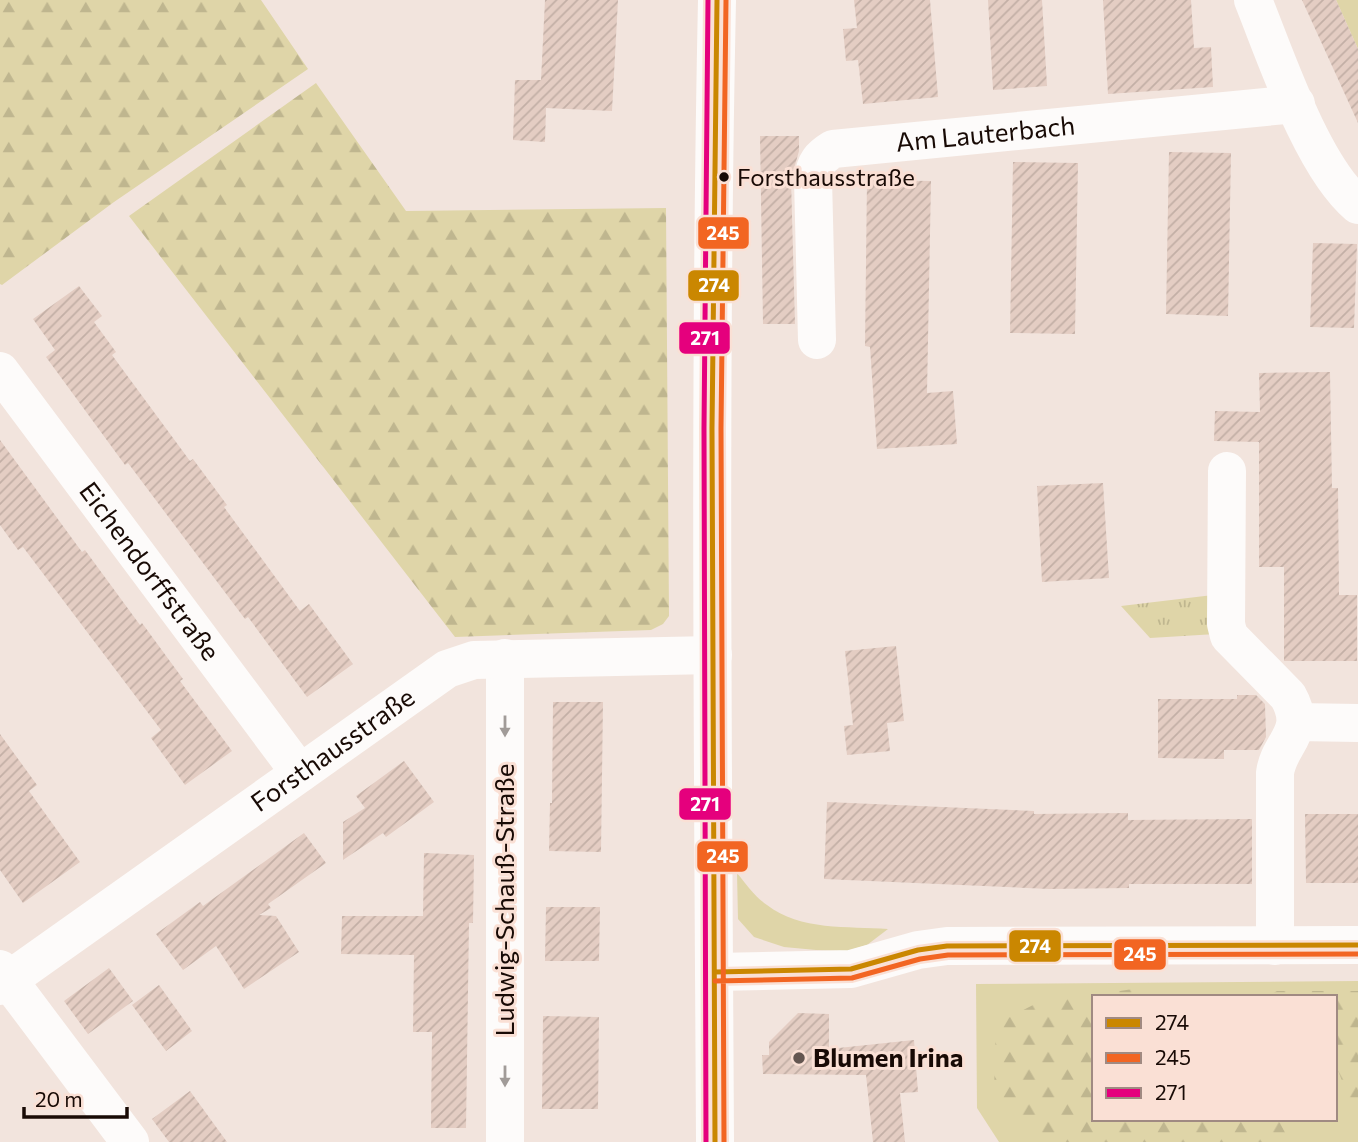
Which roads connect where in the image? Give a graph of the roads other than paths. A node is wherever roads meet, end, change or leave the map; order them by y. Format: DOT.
graph roads {
  1 [pos="717,0"];
  2 [pos="1253,0"];
  3 [pos="1296,104"];
  4 [pos="1358,205"];
  5 [pos="817,340"];
  6 [pos="0,371"];
  7 [pos="1227,471"];
  8 [pos="713,655"];
  9 [pos="505,658"];
  10 [pos="1296,722"];
  11 [pos="1358,723"];
  12 [pos="300,773"];
  13 [pos="1358,945"];
  14 [pos="1275,946"];
  15 [pos="715,972"];
  16 [pos="3,978"];
  17 [pos="130,1142"];
  18 [pos="505,1142"];
  19 [pos="715,1142"];
  1 -- 8 [label="street"];
  2 -- 3 [label="street"];
  3 -- 4 [label="street"];
  3 -- 5 [label="street, Am Lauterbach"];
  6 -- 12 [label="street, Eichendorffstraße"];
  7 -- 10 [label="street"];
  8 -- 9 [label="street, Forsthausstraße"];
  8 -- 15 [label="street"];
  9 -- 12 [label="street, Forsthausstraße"];
  9 -- 18 [label="street, Ludwig-Schauß-Straße, one-way"];
  10 -- 11 [label="street"];
  10 -- 14 [label="street"];
  12 -- 16 [label="street, Forsthausstraße"];
  13 -- 14 [label="street"];
  14 -- 15 [label="street"];
  15 -- 19 [label="street"];
  16 -- 17 [label="street"];
}
